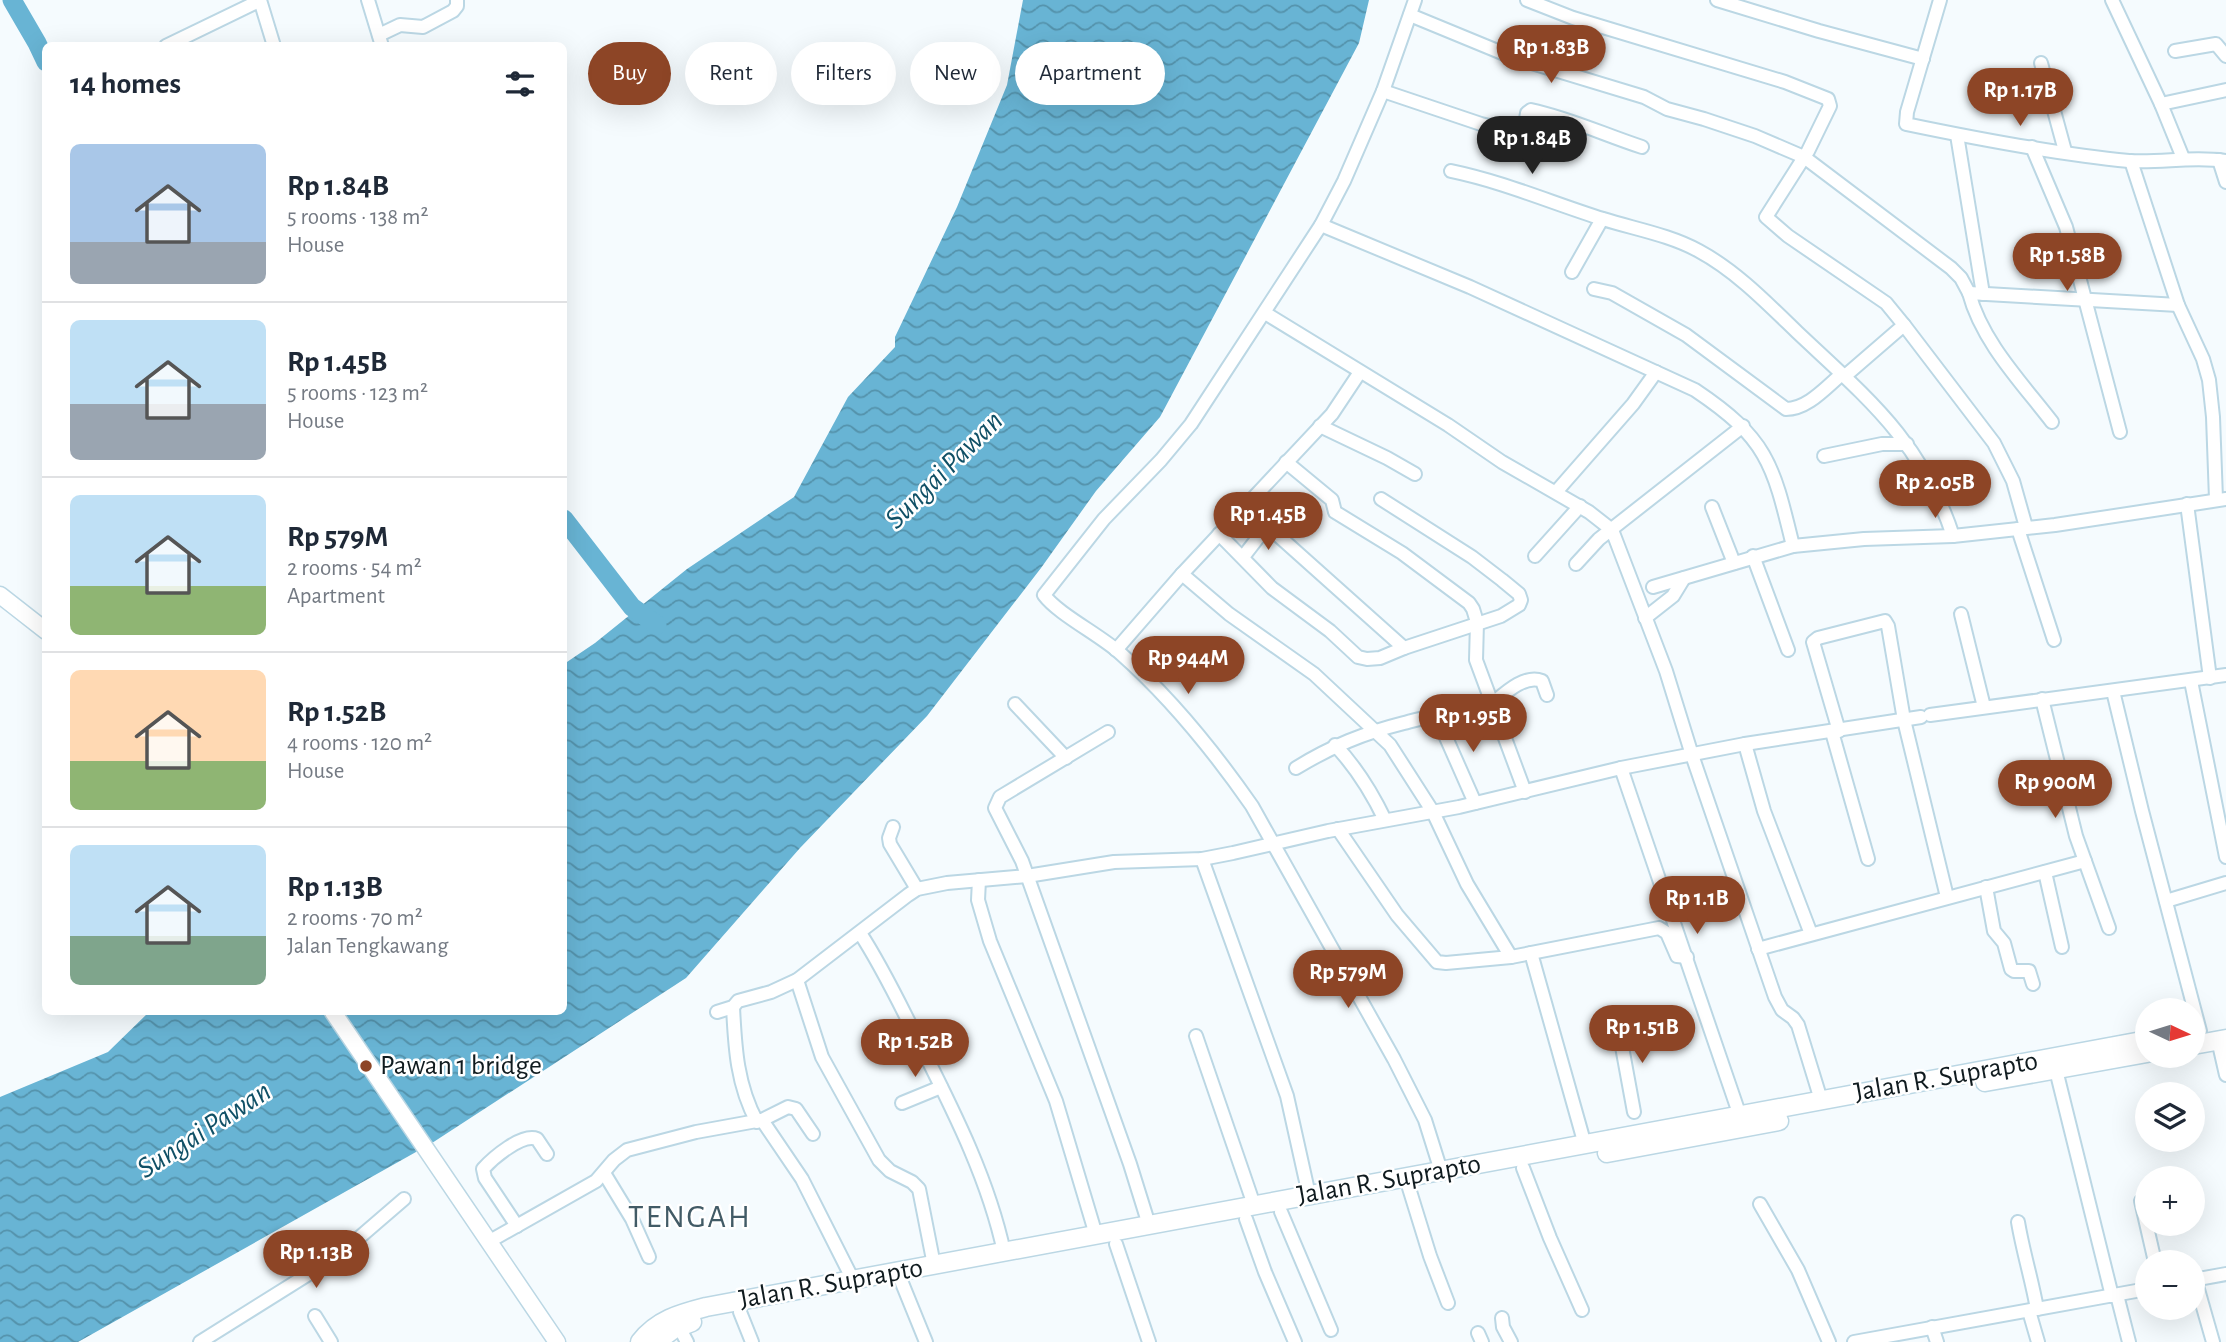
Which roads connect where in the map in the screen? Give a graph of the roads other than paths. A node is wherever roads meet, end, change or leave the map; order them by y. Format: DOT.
graph roads {
  1 [pos="368,0"];
  2 [pos="457,0"];
  3 [pos="1415,0"];
  4 [pos="1527,0"];
  5 [pos="1717,0"];
  6 [pos="1940,0"];
  7 [pos="2112,0"];
  8 [pos="259,1"];
  9 [pos="1410,15"];
  10 [pos="380,40"];
  11 [pos="174,42"];
  12 [pos="273,42"];
  13 [pos="2175,51"];
  14 [pos="2226,56"];
  15 [pos="1923,59"];
  16 [pos="2041,63"];
  17 [pos="2226,90"];
  18 [pos="1383,91"];
  19 [pos="2161,104"];
  20 [pos="1957,135"];
  21 [pos="1642,147"];
  22 [pos="2032,147"];
  23 [pos="2065,151"];
  24 [pos="1804,157"];
  25 [pos="2183,158"];
  26 [pos="2222,160"];
  27 [pos="2131,161"];
  28 [pos="1451,172"];
  29 [pos="2226,183"];
  30 [pos="1602,219"];
  31 [pos="1321,225"];
  32 [pos="1572,272"];
  33 [pos="1594,289"];
  34 [pos="1969,293"];
  35 [pos="1983,295"];
  36 [pos="2086,299"];
  37 [pos="2178,306"];
  38 [pos="1265,313"];
  39 [pos="1904,325"];
  40 [pos="1360,372"];
  41 [pos="1656,372"];
  42 [pos="1843,375"];
  43 [pos="2052,422"];
  44 [pos="1320,426"];
  45 [pos="1743,426"];
  46 [pos="2220,430"];
  47 [pos="2120,432"];
  48 [pos="1907,444"];
  49 [pos="1824,456"];
  50 [pos="1286,462"];
  51 [pos="1415,474"];
  52 [pos="1556,492"];
  53 [pos="1381,499"];
  54 [pos="2221,499"];
  55 [pos="2187,504"];
  56 [pos="1245,506"];
  57 [pos="1580,506"];
  58 [pos="1712,507"];
  59 [pos="1267,526"];
  60 [pos="2022,528"];
  61 [pos="1612,530"];
  62 [pos="1219,534"];
  63 [pos="1953,536"];
  64 [pos="1793,546"];
  65 [pos="1535,556"];
  66 [pos="1754,556"];
  67 [pos="1243,557"];
  68 [pos="1734,563"];
  69 [pos="1576,565"];
  70 [pos="1182,574"];
  71 [pos="1684,578"];
  72 [pos="1644,589"];
  73 [pos="0,595"];
  74 [pos="1961,614"];
  75 [pos="1645,618"];
  76 [pos="1477,622"];
  77 [pos="42,628"];
  78 [pos="2054,640"];
  79 [pos="1404,648"];
  80 [pos="1116,650"];
  81 [pos="1788,650"];
  82 [pos="2226,675"];
  83 [pos="2210,678"];
  84 [pos="2191,681"];
  85 [pos="2113,691"];
  86 [pos="1548,695"];
  87 [pos="2042,699"];
  88 [pos="1015,704"];
  89 [pos="1492,704"];
  90 [pos="1984,707"];
  91 [pos="1904,720"];
  92 [pos="1375,730"];
  93 [pos="1835,731"];
  94 [pos="1108,732"];
  95 [pos="1745,744"];
  96 [pos="1335,745"];
  97 [pos="1692,755"];
  98 [pos="1066,758"];
  99 [pos="1296,768"];
  100 [pos="1620,768"];
  101 [pos="1525,792"];
  102 [pos="2220,798"];
  103 [pos="1475,803"];
  104 [pos="1433,812"];
  105 [pos="1385,820"];
  106 [pos="893,827"];
  107 [pos="1338,829"];
  108 [pos="1273,844"];
  109 [pos="2226,857"];
  110 [pos="1202,859"];
  111 [pos="1868,859"];
  112 [pos="2085,862"];
  113 [pos="2045,872"];
  114 [pos="1027,876"];
  115 [pos="979,880"];
  116 [pos="2226,883"];
  117 [pos="1986,887"];
  118 [pos="917,890"];
  119 [pos="1947,897"];
  120 [pos="2166,901"];
  121 [pos="2109,928"];
  122 [pos="860,933"];
  123 [pos="1811,934"];
  124 [pos="2062,947"];
  125 [pos="1758,948"];
  126 [pos="1531,953"];
  127 [pos="1511,957"];
  128 [pos="1687,957"];
  129 [pos="797,980"];
  130 [pos="2033,984"];
  131 [pos="2187,998"];
  132 [pos="733,1007"];
  133 [pos="717,1012"];
  134 [pos="335,1015"];
  135 [pos="1618,1025"];
  136 [pos="2223,1035"];
  137 [pos="1196,1036"];
  138 [pos="2205,1036"];
  139 [pos="2135,1043"];
  140 [pos="2135,1054"];
  141 [pos="2079,1058"];
  142 [pos="2056,1070"];
  143 [pos="2226,1075"];
  144 [pos="941,1087"];
  145 [pos="1821,1100"];
  146 [pos="902,1103"];
  147 [pos="1740,1116"];
  148 [pos="760,1121"];
  149 [pos="1636,1123"];
  150 [pos="813,1134"];
  151 [pos="1585,1144"];
  152 [pos="1611,1146"];
  153 [pos="547,1154"];
  154 [pos="1522,1168"];
  155 [pos="1441,1171"];
  156 [pos="604,1173"];
  157 [pos="1409,1188"];
  158 [pos="1309,1195"];
  159 [pos="404,1199"];
  160 [pos="1760,1204"];
  161 [pos="1280,1212"];
  162 [pos="1241,1213"];
  163 [pos="2018,1222"];
  164 [pos="1149,1225"];
  165 [pos="517,1226"];
  166 [pos="1096,1235"];
  167 [pos="490,1241"];
  168 [pos="1116,1244"];
  169 [pos="649,1257"];
  170 [pos="992,1258"];
  171 [pos="934,1265"];
  172 [pos="2226,1274"];
  173 [pos="2205,1277"];
  174 [pos="853,1280"];
  175 [pos="902,1283"];
  176 [pos="2135,1291"];
  177 [pos="2115,1295"];
  178 [pos="1448,1303"];
  179 [pos="1582,1310"];
  180 [pos="2033,1310"];
  181 [pos="740,1312"];
  182 [pos="2205,1315"];
  183 [pos="315,1316"];
  184 [pos="1502,1318"];
  185 [pos="1932,1327"];
  186 [pos="1331,1330"];
  187 [pos="683,1334"];
  188 [pos="1877,1340"];
  189 [pos="200,1342"];
  190 [pos="331,1342"];
  191 [pos="557,1342"];
  192 [pos="639,1342"];
  193 [pos="656,1342"];
  194 [pos="752,1342"];
  195 [pos="926,1342"];
  196 [pos="1149,1342"];
  197 [pos="1295,1342"];
  198 [pos="1511,1342"];
  199 [pos="1829,1342"];
  200 [pos="1854,1342"];
  201 [pos="1937,1342"];
  202 [pos="2038,1342"];
  203 [pos="2129,1342"];
  204 [pos="2213,1342"];
  1 -- 10 [label="street"];
  2 -- 10 [label="street"];
  3 -- 9 [label="street"];
  4 -- 24 [label="street"];
  5 -- 15 [label="street"];
  6 -- 15 [label="street"];
  7 -- 19 [label="street"];
  8 -- 11 [label="street"];
  8 -- 12 [label="street"];
  9 -- 18 [label="street"];
  9 -- 24 [label="street"];
  13 -- 14 [label="street"];
  15 -- 20 [label="street"];
  16 -- 23 [label="street"];
  17 -- 19 [label="street"];
  18 -- 21 [label="street"];
  18 -- 31 [label="street"];
  19 -- 25 [label="street"];
  20 -- 22 [label="street"];
  20 -- 35 [label="street"];
  22 -- 23 [label="street"];
  22 -- 36 [label="street"];
  23 -- 27 [label="street"];
  24 -- 34 [label="street"];
  24 -- 39 [label="street"];
  25 -- 26 [label="street"];
  25 -- 27 [label="street"];
  26 -- 29 [label="street"];
  27 -- 37 [label="street"];
  28 -- 30 [label="street"];
  30 -- 32 [label="street"];
  30 -- 42 [label="street"];
  31 -- 38 [label="street"];
  31 -- 41 [label="street"];
  33 -- 42 [label="street"];
  34 -- 35 [label="street"];
  34 -- 43 [label="street"];
  35 -- 36 [label="street"];
  36 -- 37 [label="street"];
  36 -- 47 [label="street"];
  37 -- 46 [label="street"];
  38 -- 40 [label="street"];
  38 -- 80 [label="street"];
  39 -- 42 [label="street"];
  39 -- 60 [label="street"];
  40 -- 44 [label="street"];
  40 -- 52 [label="street"];
  41 -- 45 [label="street"];
  41 -- 52 [label="street"];
  42 -- 48 [label="street"];
  44 -- 50 [label="street"];
  44 -- 51 [label="street"];
  45 -- 61 [label="street"];
  45 -- 64 [label="street"];
  46 -- 54 [label="street"];
  48 -- 49 [label="street"];
  48 -- 63 [label="street"];
  50 -- 56 [label="street"];
  50 -- 76 [label="street"];
  52 -- 57 [label="street"];
  53 -- 76 [label="street"];
  54 -- 55 [label="street"];
  55 -- 60 [label="street"];
  55 -- 83 [label="street"];
  56 -- 59 [label="street"];
  56 -- 62 [label="street"];
  57 -- 61 [label="street"];
  57 -- 65 [label="street"];
  58 -- 68 [label="street"];
  59 -- 67 [label="street"];
  59 -- 79 [label="street"];
  60 -- 63 [label="street"];
  60 -- 78 [label="street"];
  61 -- 69 [label="street"];
  61 -- 72 [label="street"];
  62 -- 67 [label="street"];
  62 -- 70 [label="street"];
  63 -- 64 [label="street"];
  64 -- 66 [label="street"];
  66 -- 68 [label="street"];
  66 -- 81 [label="street"];
  67 -- 79 [label="street"];
  68 -- 71 [label="street"];
  70 -- 80 [label="street"];
  70 -- 92 [label="street"];
  71 -- 72 [label="street"];
  71 -- 75 [label="street"];
  72 -- 75 [label="street"];
  73 -- 77 [label="main road"];
  74 -- 90 [label="street"];
  75 -- 97 [label="street"];
  76 -- 79 [label="street"];
  76 -- 89 [label="street"];
  80 -- 108 [label="street"];
  82 -- 83 [label="street"];
  83 -- 84 [label="street"];
  84 -- 85 [label="street"];
  84 -- 102 [label="street"];
  85 -- 87 [label="street"];
  85 -- 120 [label="street"];
  86 -- 89 [label="street"];
  87 -- 90 [label="street"];
  87 -- 112 [label="street"];
  88 -- 98 [label="street"];
  89 -- 101 [label="street"];
  90 -- 91 [label="street"];
  91 -- 93 [label="street"];
  91 -- 93 [label="street"];
  91 -- 119 [label="street"];
  92 -- 96 [label="street"];
  92 -- 103 [label="street"];
  92 -- 104 [label="street"];
  93 -- 95 [label="street"];
  93 -- 111 [label="street"];
  94 -- 98 [label="street"];
  95 -- 97 [label="street"];
  95 -- 123 [label="street"];
  96 -- 99 [label="street"];
  96 -- 105 [label="street"];
  97 -- 100 [label="street"];
  97 -- 125 [label="street"];
  98 -- 114 [label="street"];
  100 -- 101 [label="street"];
  100 -- 128 [label="street"];
  101 -- 103 [label="street"];
  102 -- 109 [label="street"];
  103 -- 104 [label="street"];
  104 -- 105 [label="street"];
  104 -- 127 [label="street"];
  105 -- 107 [label="street"];
  106 -- 118 [label="street"];
  107 -- 108 [label="street"];
  107 -- 127 [label="street"];
  108 -- 110 [label="street"];
  108 -- 155 [label="street"];
  110 -- 114 [label="street"];
  110 -- 158 [label="street"];
  112 -- 113 [label="street"];
  112 -- 121 [label="street"];
  113 -- 117 [label="street"];
  113 -- 124 [label="street"];
  114 -- 115 [label="street"];
  114 -- 164 [label="street"];
  115 -- 118 [label="street"];
  115 -- 166 [label="street"];
  116 -- 120 [label="street"];
  117 -- 119 [label="street"];
  117 -- 130 [label="street"];
  118 -- 122 [label="street"];
  119 -- 123 [label="street"];
  120 -- 131 [label="street"];
  122 -- 129 [label="street"];
  122 -- 144 [label="street"];
  123 -- 125 [label="street"];
  125 -- 145 [label="street"];
  126 -- 127 [label="street"];
  126 -- 128 [label="street"];
  126 -- 151 [label="street"];
  128 -- 147 [label="street"];
  129 -- 132 [label="street"];
  129 -- 171 [label="street"];
  132 -- 133 [label="street"];
  132 -- 148 [label="street"];
  134 -- 167 [label="main road"];
  135 -- 149 [label="street"];
  136 -- 138 [label="highway"];
  136 -- 143 [label="street"];
  137 -- 162 [label="street"];
  139 -- 141 [label="highway, Jalan R. Suprapto"];
  140 -- 141 [label="highway, Jalan R. Suprapto"];
  141 -- 142 [label="highway, Jalan R. Suprapto"];
  141 -- 145 [label="highway, Jalan R. Suprapto"];
  142 -- 152 [label="highway, Jalan R. Suprapto"];
  142 -- 177 [label="street"];
  144 -- 146 [label="street"];
  144 -- 170 [label="street"];
  145 -- 147 [label="highway, Jalan R. Suprapto"];
  147 -- 149 [label="highway, Jalan R. Suprapto"];
  148 -- 150 [label="street"];
  148 -- 156 [label="street"];
  148 -- 174 [label="street"];
  149 -- 152 [label="highway, Jalan R. Suprapto"];
  151 -- 152 [label="highway, Jalan R. Suprapto"];
  151 -- 155 [label="highway, Jalan R. Suprapto"];
  152 -- 154 [label="highway, Jalan R. Suprapto"];
  153 -- 165 [label="street"];
  154 -- 157 [label="highway, Jalan R. Suprapto"];
  154 -- 179 [label="street"];
  155 -- 158 [label="highway, Jalan R. Suprapto"];
  156 -- 165 [label="street"];
  156 -- 169 [label="street"];
  157 -- 161 [label="highway, Jalan R. Suprapto"];
  157 -- 178 [label="street"];
  158 -- 162 [label="highway, Jalan R. Suprapto"];
  159 -- 189 [label="street"];
  160 -- 199 [label="street"];
  161 -- 162 [label="highway, Jalan R. Suprapto"];
  161 -- 186 [label="street"];
  162 -- 164 [label="highway, Jalan R. Suprapto"];
  162 -- 168 [label="highway, Jalan R. Suprapto"];
  162 -- 197 [label="street"];
  163 -- 180 [label="street"];
  164 -- 166 [label="highway, Jalan R. Suprapto"];
  165 -- 167 [label="street"];
  166 -- 170 [label="highway, Jalan R. Suprapto"];
  167 -- 191 [label="main road"];
  168 -- 170 [label="highway, Jalan R. Suprapto"];
  168 -- 196 [label="street"];
  170 -- 171 [label="highway, Jalan R. Suprapto"];
  170 -- 175 [label="highway, Jalan R. Suprapto"];
  171 -- 174 [label="highway, Jalan R. Suprapto"];
  172 -- 173 [label="street"];
  174 -- 192 [label="highway, Jalan R. Suprapto"];
  175 -- 181 [label="highway, Jalan R. Suprapto"];
  175 -- 195 [label="street"];
  176 -- 177 [label="street"];
  177 -- 180 [label="street"];
  177 -- 203 [label="street"];
  180 -- 185 [label="street"];
  180 -- 202 [label="street"];
  181 -- 187 [label="highway, Jalan R. Suprapto"];
  181 -- 194 [label="street"];
  182 -- 204 [label="street"];
  183 -- 190 [label="street"];
  184 -- 198 [label="street"];
  185 -- 188 [label="street"];
  185 -- 201 [label="street"];
  187 -- 193 [label="highway, Jalan R. Suprapto"];
  188 -- 200 [label="street"];
}
